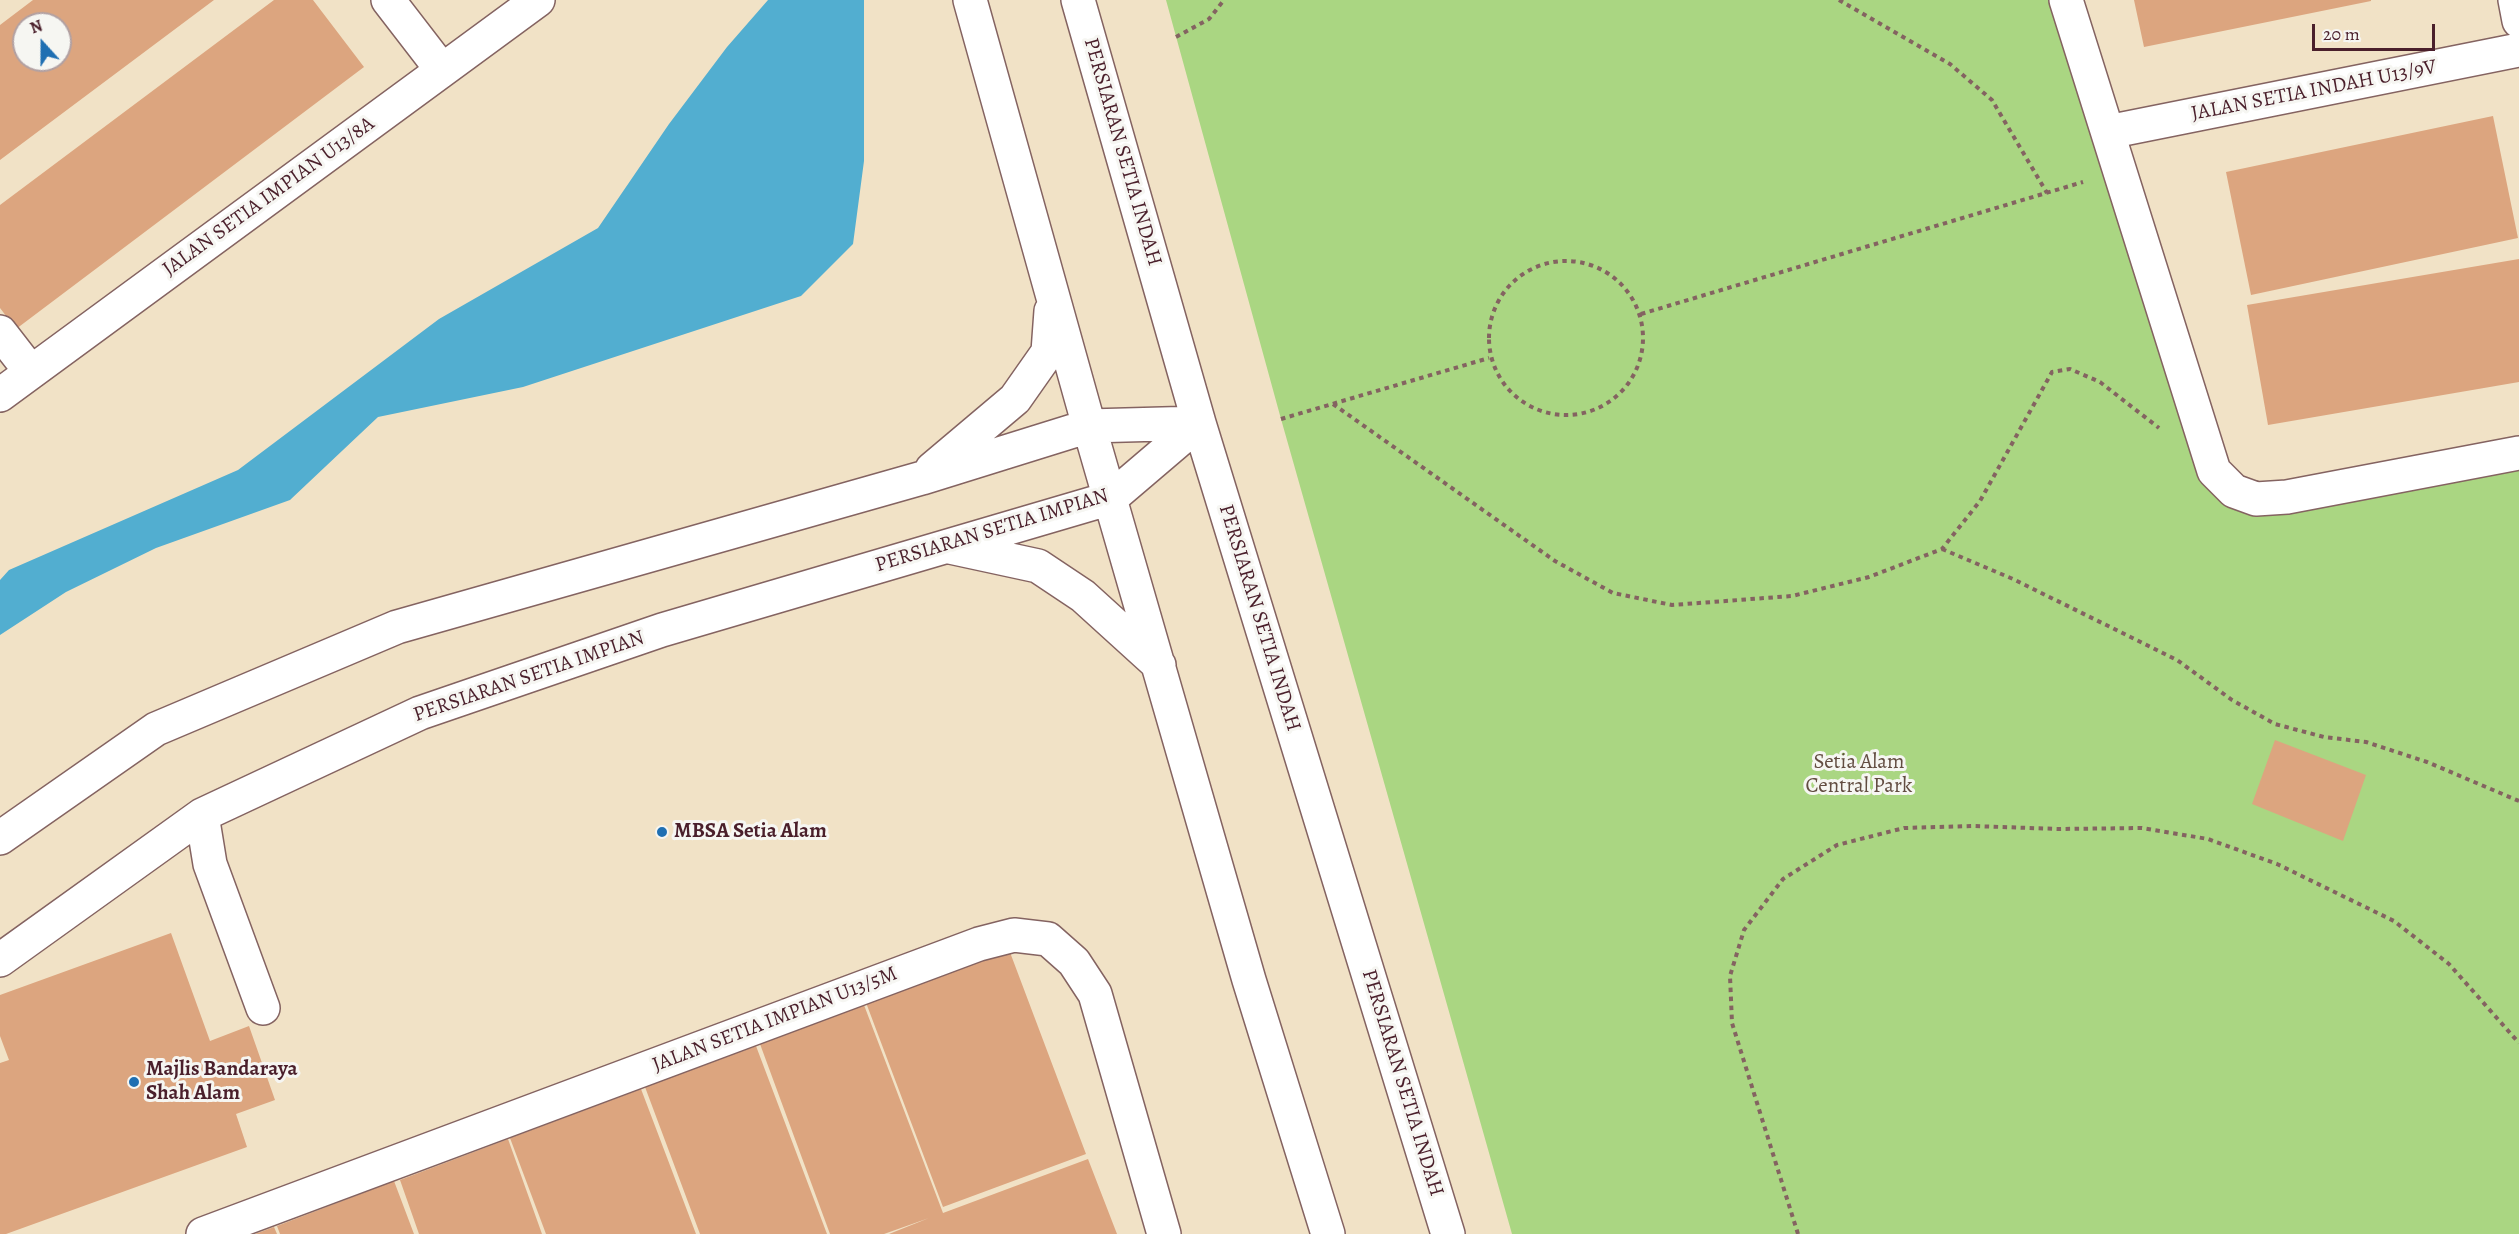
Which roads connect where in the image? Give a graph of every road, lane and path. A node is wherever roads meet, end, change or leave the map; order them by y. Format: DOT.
graph roads {
  1 [pos="388,0"];
  2 [pos="538,0"];
  3 [pos="970,0"];
  4 [pos="1078,0"];
  5 [pos="1224,0"];
  6 [pos="1839,0"];
  7 [pos="2066,0"];
  8 [pos="2515,0"];
  9 [pos="2519,21"];
  10 [pos="1176,37"];
  11 [pos="2519,50"];
  12 [pos="442,70"];
  13 [pos="2108,132"];
  14 [pos="2120,171"];
  15 [pos="2047,193"];
  16 [pos="1052,294"];
  17 [pos="1641,314"];
  18 [pos="0,332"];
  19 [pos="1489,358"];
  20 [pos="31,372"];
  21 [pos="0,395"];
  22 [pos="1333,404"];
  23 [pos="1281,419"];
  24 [pos="1199,423"];
  25 [pos="1089,426"];
  26 [pos="2161,429"];
  27 [pos="2519,453"];
  28 [pos="922,478"];
  29 [pos="1111,498"];
  30 [pos="945,546"];
  31 [pos="1942,549"];
  32 [pos="1159,665"];
  33 [pos="2519,801"];
  34 [pos="202,815"];
  35 [pos="0,838"];
  36 [pos="0,960"];
  37 [pos="263,1008"];
  38 [pos="2519,1043"];
  39 [pos="203,1234"];
  40 [pos="1164,1234"];
  41 [pos="1328,1234"];
  42 [pos="1448,1234"];
  43 [pos="1798,1234"];
  1 -- 12 [label="street"];
  2 -- 12 [label="street, JALAN SETIA IMPIAN U13/8A"];
  3 -- 16 [label="street"];
  4 -- 24 [label="street, PERSIARAN SETIA INDAH"];
  5 -- 10 [label="path"];
  6 -- 15 [label="path"];
  7 -- 13 [label="street"];
  8 -- 9 [label="street"];
  11 -- 13 [label="street, JALAN SETIA INDAH U13/9V"];
  12 -- 20 [label="street, JALAN SETIA IMPIAN U13/8A"];
  13 -- 14 [label="street"];
  14 -- 15 [label="path"];
  14 -- 27 [label="street"];
  15 -- 17 [label="path"];
  16 -- 25 [label="street"];
  16 -- 28 [label="street"];
  17 -- 19 [label="path"];
  17 -- 19 [label="path"];
  18 -- 20 [label="street"];
  19 -- 22 [label="path"];
  20 -- 21 [label="street, JALAN SETIA IMPIAN U13/8A"];
  22 -- 23 [label="path"];
  22 -- 31 [label="path"];
  24 -- 25 [label="street"];
  24 -- 29 [label="street, PERSIARAN SETIA IMPIAN"];
  24 -- 42 [label="street, PERSIARAN SETIA INDAH"];
  25 -- 28 [label="street"];
  25 -- 29 [label="street"];
  26 -- 31 [label="path"];
  28 -- 35 [label="street"];
  29 -- 30 [label="street, PERSIARAN SETIA IMPIAN"];
  29 -- 32 [label="street"];
  30 -- 32 [label="street"];
  30 -- 34 [label="street, PERSIARAN SETIA IMPIAN"];
  31 -- 33 [label="path"];
  32 -- 41 [label="street"];
  34 -- 36 [label="street, PERSIARAN SETIA IMPIAN"];
  34 -- 37 [label="street"];
  38 -- 43 [label="path"];
  39 -- 40 [label="street, JALAN SETIA IMPIAN U13/5M"];
}
